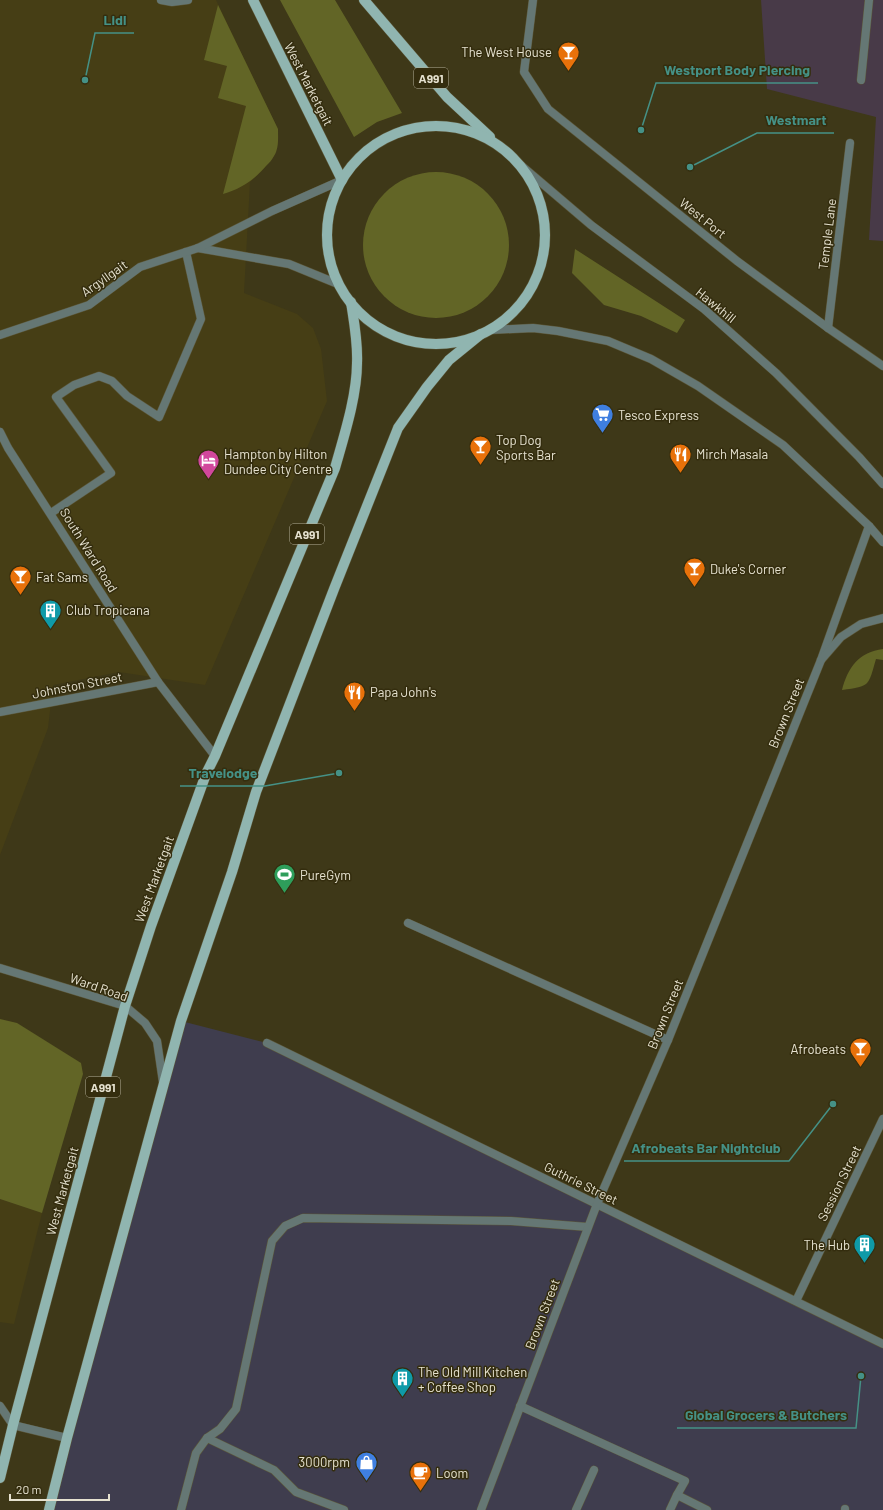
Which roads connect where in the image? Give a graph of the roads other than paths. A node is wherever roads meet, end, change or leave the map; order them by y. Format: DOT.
graph roads {
  1 [pos="161,0"];
  2 [pos="188,0"];
  3 [pos="253,0"];
  4 [pos="364,0"];
  5 [pos="533,0"];
  6 [pos="868,0"];
  7 [pos="861,80"];
  8 [pos="850,143"];
  9 [pos="504,150"];
  10 [pos="517,162"];
  11 [pos="342,180"];
  12 [pos="198,248"];
  13 [pos="186,252"];
  14 [pos="338,284"];
  15 [pos="351,302"];
  16 [pos="828,328"];
  17 [pos="485,332"];
  18 [pos="0,335"];
  19 [pos="883,366"];
  20 [pos="0,432"];
  21 [pos="883,484"];
  22 [pos="51,513"];
  23 [pos="869,526"];
  24 [pos="883,542"];
  25 [pos="883,618"];
  26 [pos="821,660"];
  27 [pos="158,682"];
  28 [pos="0,712"];
  29 [pos="215,756"];
  30 [pos="408,923"];
  31 [pos="0,968"];
  32 [pos="125,1006"];
  33 [pos="668,1040"];
  34 [pos="268,1043"];
  35 [pos="163,1086"];
  36 [pos="883,1119"];
  37 [pos="597,1204"];
  38 [pos="588,1227"];
  39 [pos="796,1301"];
  40 [pos="883,1344"];
  41 [pos="0,1406"];
  42 [pos="520,1406"];
  43 [pos="13,1425"];
  44 [pos="67,1438"];
  45 [pos="207,1438"];
  46 [pos="594,1470"];
  47 [pos="0,1478"];
  48 [pos="677,1495"];
  49 [pos="48,1510"];
  50 [pos="181,1510"];
  51 [pos="344,1510"];
  52 [pos="481,1510"];
  53 [pos="576,1510"];
  54 [pos="670,1510"];
  55 [pos="707,1510"];
  1 -- 2 [label="street"];
  3 -- 11 [label="main road, West Marketgait"];
  4 -- 9 [label="main road, A991"];
  5 -- 16 [label="street, West Port"];
  6 -- 7 [label="street"];
  8 -- 16 [label="street, Temple Lane"];
  9 -- 10 [label="main road"];
  9 -- 11 [label="main road"];
  10 -- 17 [label="main road"];
  10 -- 21 [label="street, Hawkhill"];
  11 -- 12 [label="street, Argyllgait"];
  11 -- 14 [label="main road"];
  12 -- 13 [label="street, Argyllgait"];
  12 -- 14 [label="street, Argyllgait"];
  13 -- 18 [label="street, Argyllgait"];
  13 -- 22 [label="street"];
  14 -- 15 [label="main road"];
  15 -- 17 [label="main road"];
  15 -- 29 [label="main road, West Marketgait / A991"];
  16 -- 19 [label="street, West Port"];
  17 -- 23 [label="street"];
  17 -- 35 [label="main road"];
  20 -- 22 [label="street, South Ward Road"];
  22 -- 27 [label="street, South Ward Road"];
  23 -- 24 [label="street"];
  23 -- 26 [label="street, Brown Street"];
  25 -- 26 [label="street"];
  26 -- 33 [label="street, Brown Street"];
  27 -- 28 [label="street, Johnston Street"];
  27 -- 29 [label="street, South Ward Road"];
  29 -- 32 [label="main road, West Marketgait / A991"];
  30 -- 33 [label="street"];
  31 -- 32 [label="street, Ward Road"];
  32 -- 35 [label="street, Ward Road"];
  32 -- 43 [label="main road, West Marketgait / A991"];
  33 -- 37 [label="street, Brown Street"];
  34 -- 37 [label="street, Guthrie Street"];
  35 -- 44 [label="main road"];
  36 -- 39 [label="street, Session Street"];
  37 -- 38 [label="street, Brown Street"];
  37 -- 39 [label="street, Guthrie Street"];
  38 -- 42 [label="street, Brown Street"];
  38 -- 45 [label="street"];
  39 -- 40 [label="street, Guthrie Street"];
  41 -- 43 [label="street"];
  42 -- 48 [label="street"];
  42 -- 52 [label="street, Brown Street"];
  43 -- 44 [label="street"];
  43 -- 47 [label="main road, West Marketgait / A991"];
  44 -- 49 [label="main road"];
  45 -- 50 [label="street"];
  45 -- 51 [label="street"];
  46 -- 53 [label="street"];
  48 -- 54 [label="street"];
  48 -- 55 [label="street"];
}
